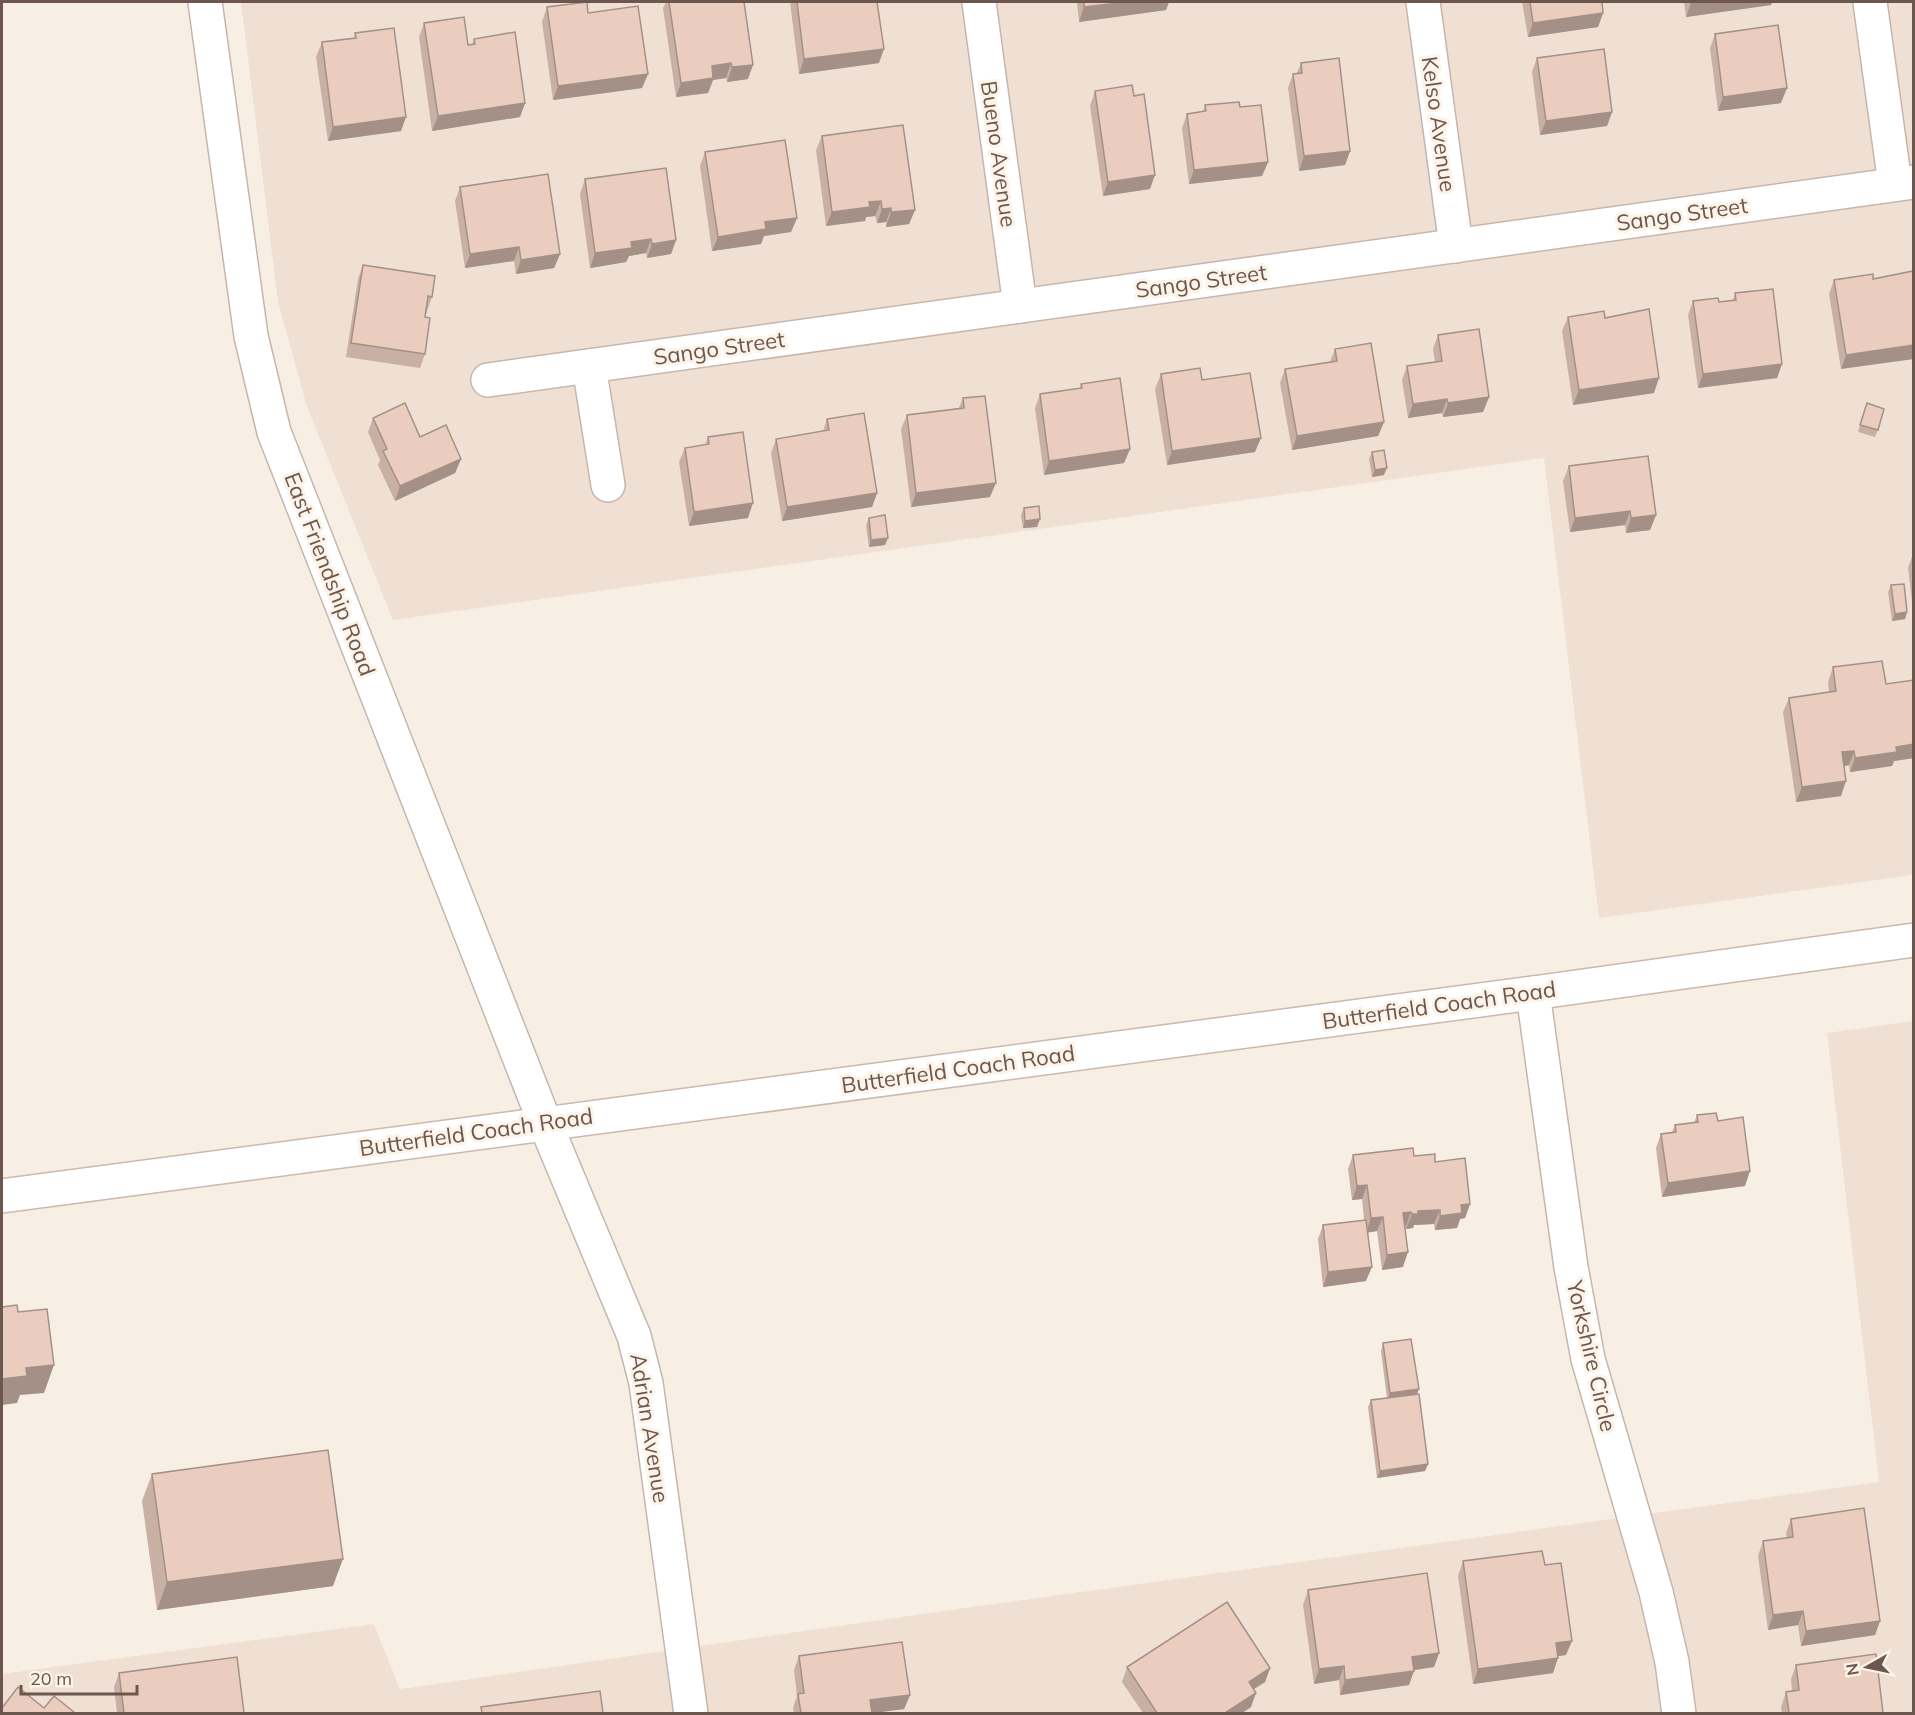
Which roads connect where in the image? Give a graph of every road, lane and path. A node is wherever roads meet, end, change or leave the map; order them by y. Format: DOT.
graph roads {
  1 [pos="205,2"];
  2 [pos="979,2"];
  3 [pos="1423,2"];
  4 [pos="1870,2"];
  5 [pos="1904,183"];
  6 [pos="1456,246"];
  7 [pos="1020,306"];
  8 [pos="589,366"];
  9 [pos="488,380"];
  10 [pos="608,485"];
  11 [pos="1914,940"];
  12 [pos="1533,993"];
  13 [pos="545,1123"];
  14 [pos="2,1196"];
  15 [pos="691,1713"];
  16 [pos="1679,1713"];
  1 -- 13 [label="street, East Friendship Road"];
  2 -- 7 [label="street, Bueno Avenue"];
  3 -- 6 [label="street, Kelso Avenue"];
  4 -- 5 [label="street"];
  5 -- 6 [label="street, Sango Street"];
  6 -- 7 [label="street, Sango Street"];
  7 -- 8 [label="street, Sango Street"];
  8 -- 9 [label="street, Sango Street"];
  8 -- 10 [label="street"];
  11 -- 12 [label="street, Butterfield Coach Road"];
  12 -- 13 [label="street, Butterfield Coach Road"];
  12 -- 16 [label="street, Yorkshire Circle"];
  13 -- 14 [label="street, Butterfield Coach Road"];
  13 -- 15 [label="street, Adrian Avenue"];
}
